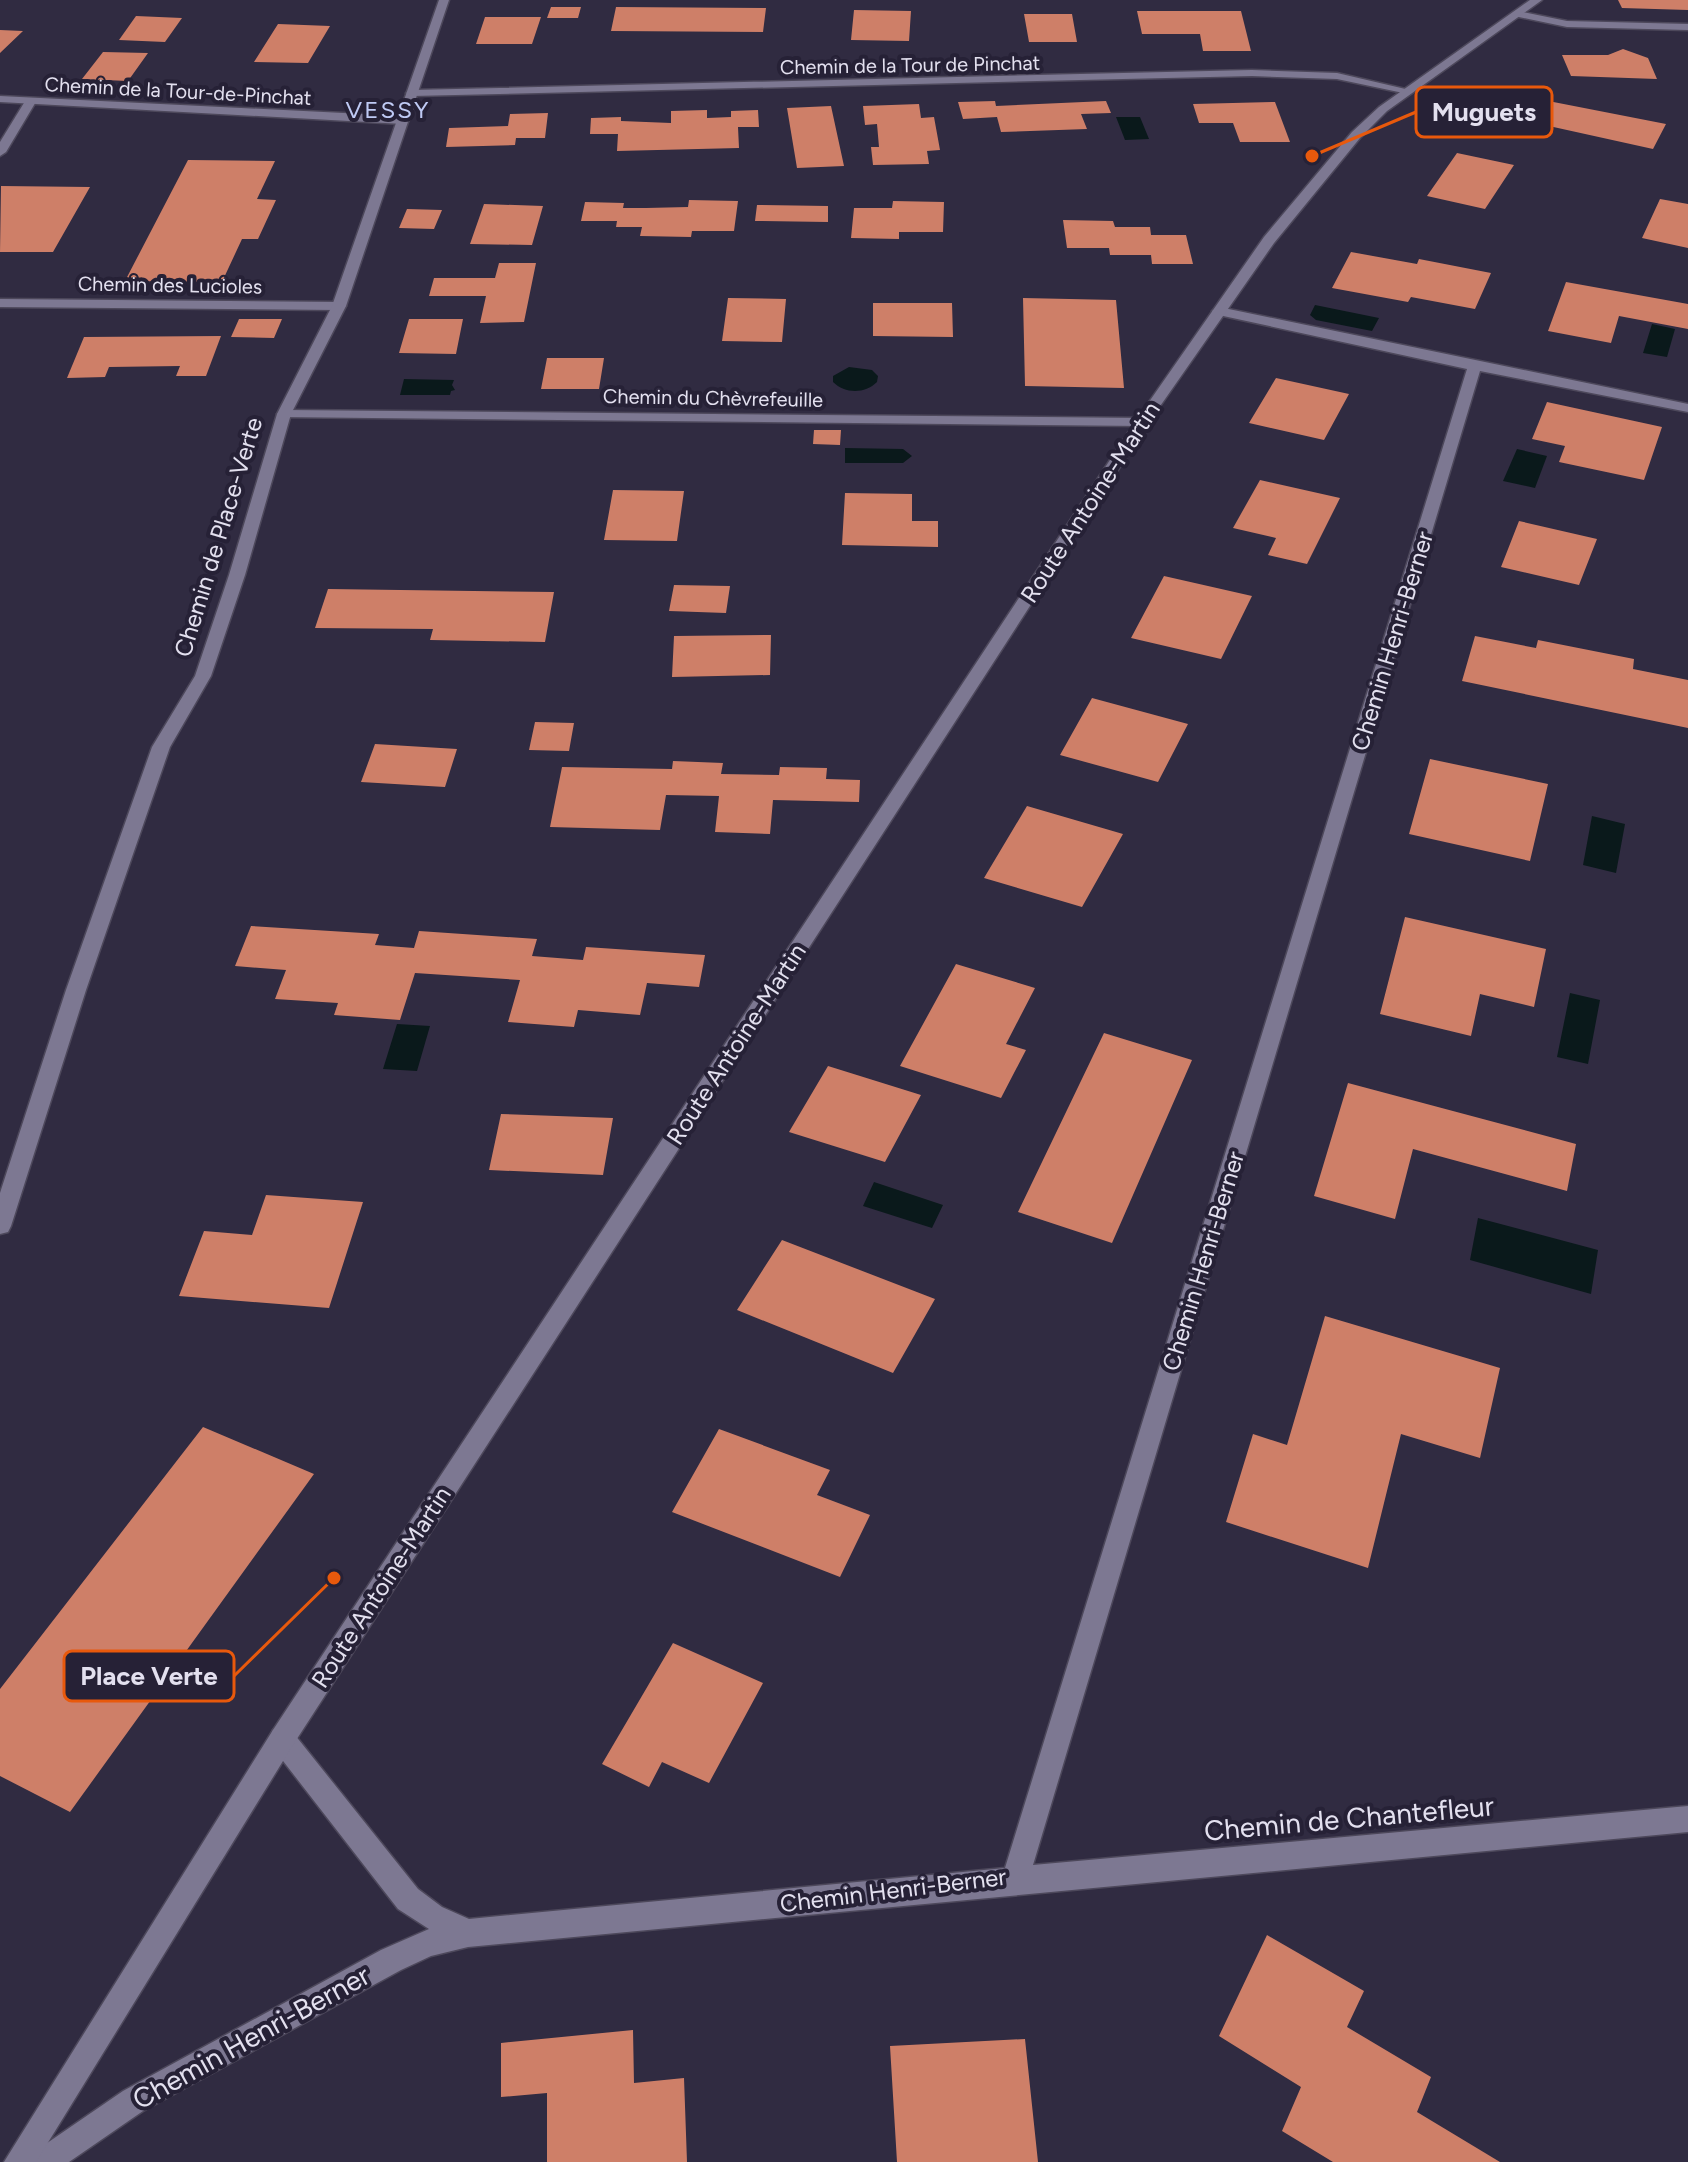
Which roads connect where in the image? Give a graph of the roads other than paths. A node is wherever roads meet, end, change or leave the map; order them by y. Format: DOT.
graph roads {
  1 [pos="444,0"];
  2 [pos="1537,0"];
  3 [pos="1518,14"];
  4 [pos="1688,27"];
  5 [pos="1408,91"];
  6 [pos="412,93"];
  7 [pos="0,99"];
  8 [pos="31,100"];
  9 [pos="403,120"];
  10 [pos="0,152"];
  11 [pos="0,303"];
  12 [pos="339,306"];
  13 [pos="1219,311"];
  14 [pos="1475,366"];
  15 [pos="1688,408"];
  16 [pos="284,414"];
  17 [pos="1142,422"];
  18 [pos="0,1226"];
  19 [pos="282,1739"];
  20 [pos="1688,1819"];
  21 [pos="1015,1880"];
  22 [pos="468,1933"];
  23 [pos="19,2162"];
  24 [pos="44,2162"];
  1 -- 6 [label="street, Chemin de Place-Verte"];
  2 -- 3 [label="street, Route Antoine-Martin"];
  3 -- 4 [label="street"];
  3 -- 5 [label="street, Route Antoine-Martin"];
  5 -- 6 [label="street, Chemin de la Tour de Pinchat"];
  5 -- 13 [label="street, Route Antoine-Martin"];
  6 -- 9 [label="street, Chemin de Place-Verte"];
  7 -- 8 [label="street, Chemin de la Tour-de-Pinchat"];
  8 -- 9 [label="street, Chemin de la Tour-de-Pinchat"];
  8 -- 10 [label="street"];
  9 -- 12 [label="street, Chemin de Place-Verte"];
  11 -- 12 [label="street, Chemin des Lucioles"];
  12 -- 16 [label="street, Chemin de Place-Verte"];
  13 -- 14 [label="street"];
  13 -- 17 [label="street, Route Antoine-Martin"];
  14 -- 15 [label="street"];
  14 -- 21 [label="street, Chemin Henri-Berner"];
  16 -- 17 [label="street, Chemin du Chèvrefeuille"];
  16 -- 18 [label="street, Chemin de Place-Verte"];
  17 -- 19 [label="street, Route Antoine-Martin"];
  19 -- 22 [label="street, Chemin Henri-Berner"];
  19 -- 23 [label="street, Route Antoine-Martin"];
  20 -- 21 [label="street, Chemin de Chantefleur"];
  21 -- 22 [label="street, Chemin Henri-Berner"];
  22 -- 24 [label="street, Chemin Henri-Berner"];
}
